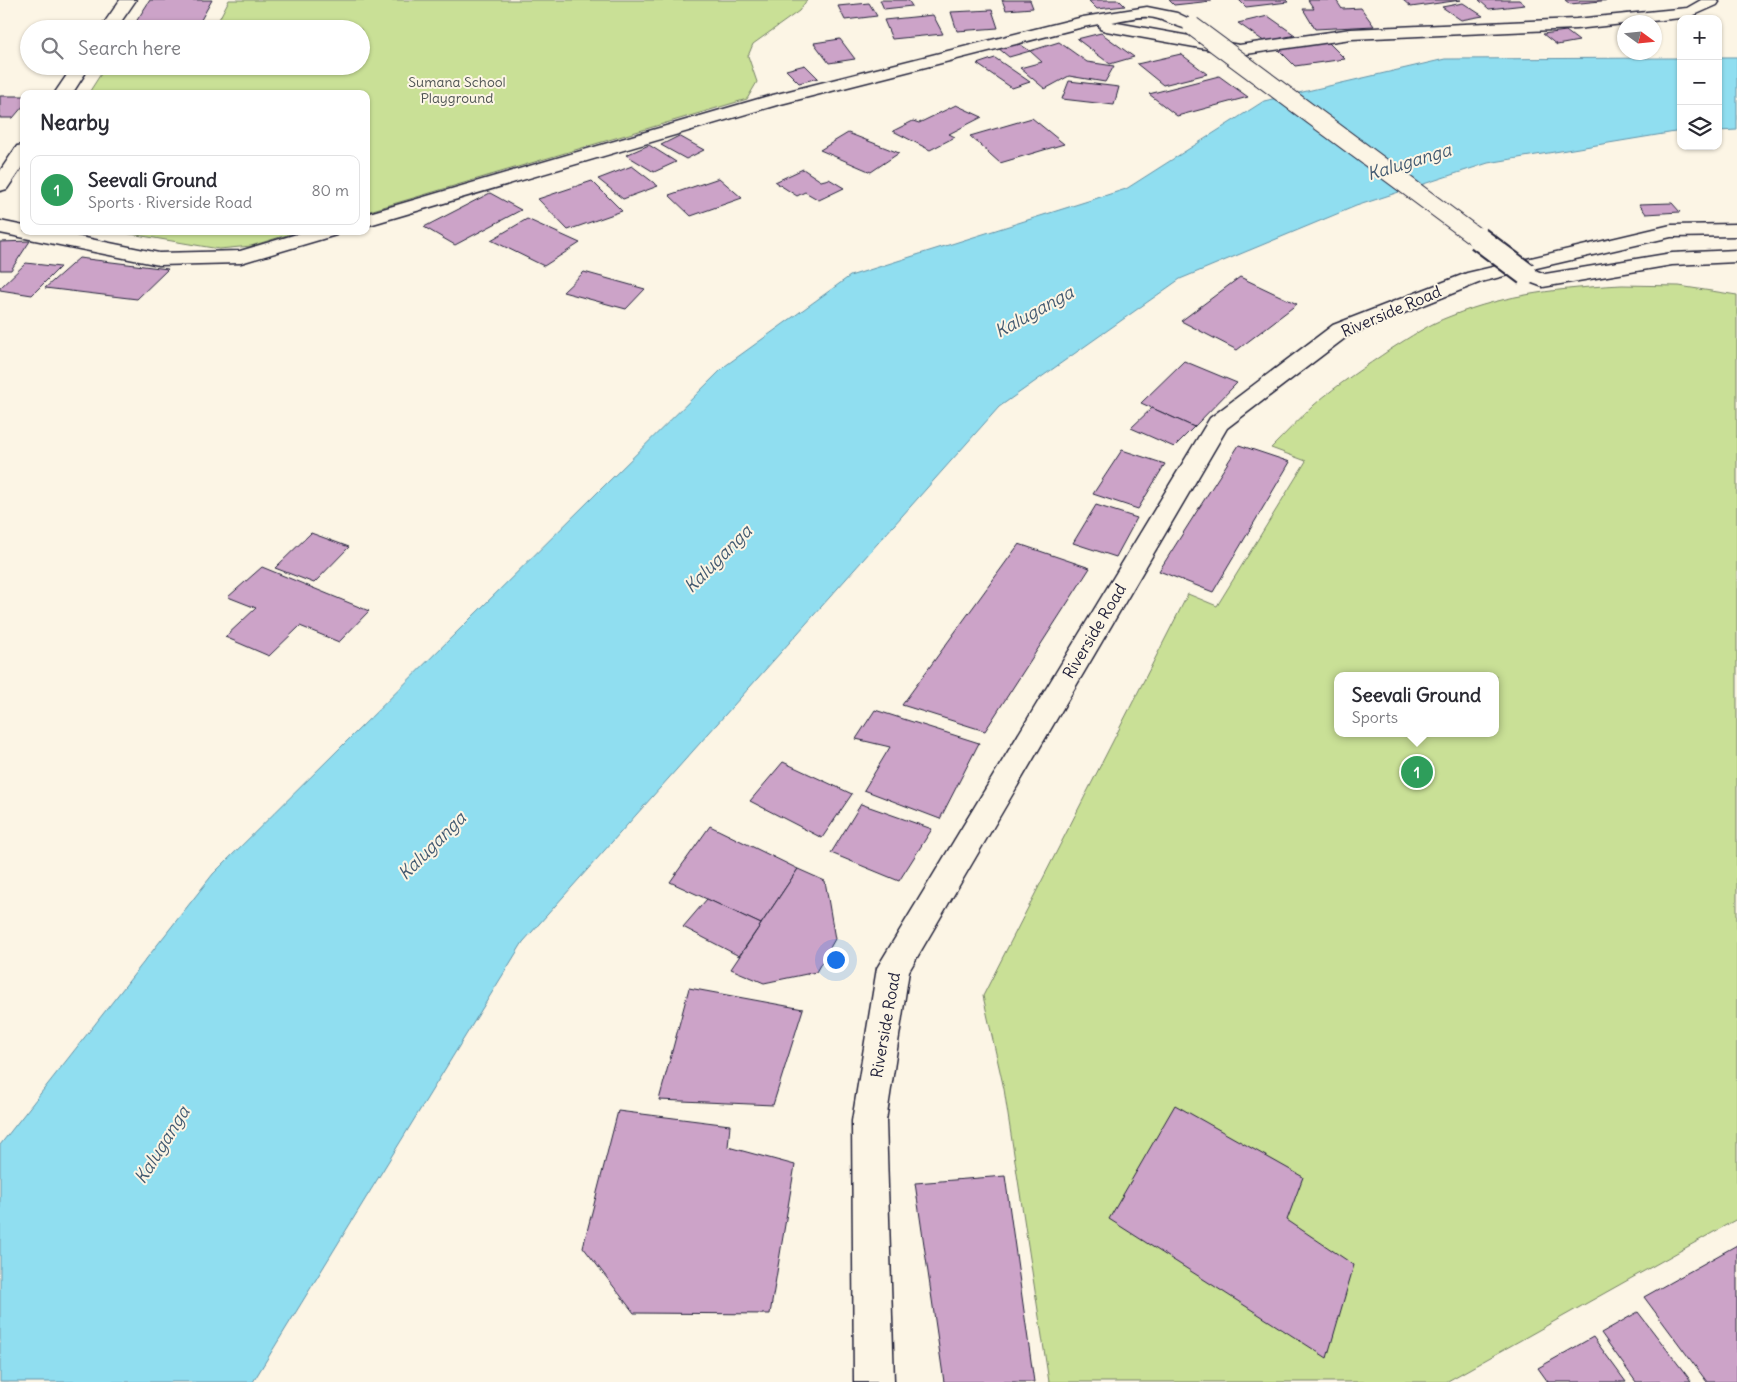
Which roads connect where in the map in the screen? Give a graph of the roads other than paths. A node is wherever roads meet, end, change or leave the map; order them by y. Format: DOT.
graph roads {
  1 [pos="128,0"];
  2 [pos="1709,0"];
  3 [pos="114,20"];
  4 [pos="1083,22"];
  5 [pos="76,75"];
  6 [pos="66,90"];
  7 [pos="20,156"];
  8 [pos="0,184"];
  9 [pos="370,219"];
  10 [pos="0,227"];
  11 [pos="1737,230"];
  12 [pos="20,231"];
  13 [pos="40,235"];
  14 [pos="315,235"];
  15 [pos="1737,256"];
  16 [pos="874,1382"];
  1 -- 3 [label="street"];
  2 -- 4 [label="street"];
  4 -- 9 [label="street"];
  4 -- 15 [label="street, bridge"];
  5 -- 6 [label="street"];
  7 -- 8 [label="street"];
  10 -- 12 [label="street"];
  11 -- 16 [label="street, Riverside Road"];
  13 -- 14 [label="street"];
}
